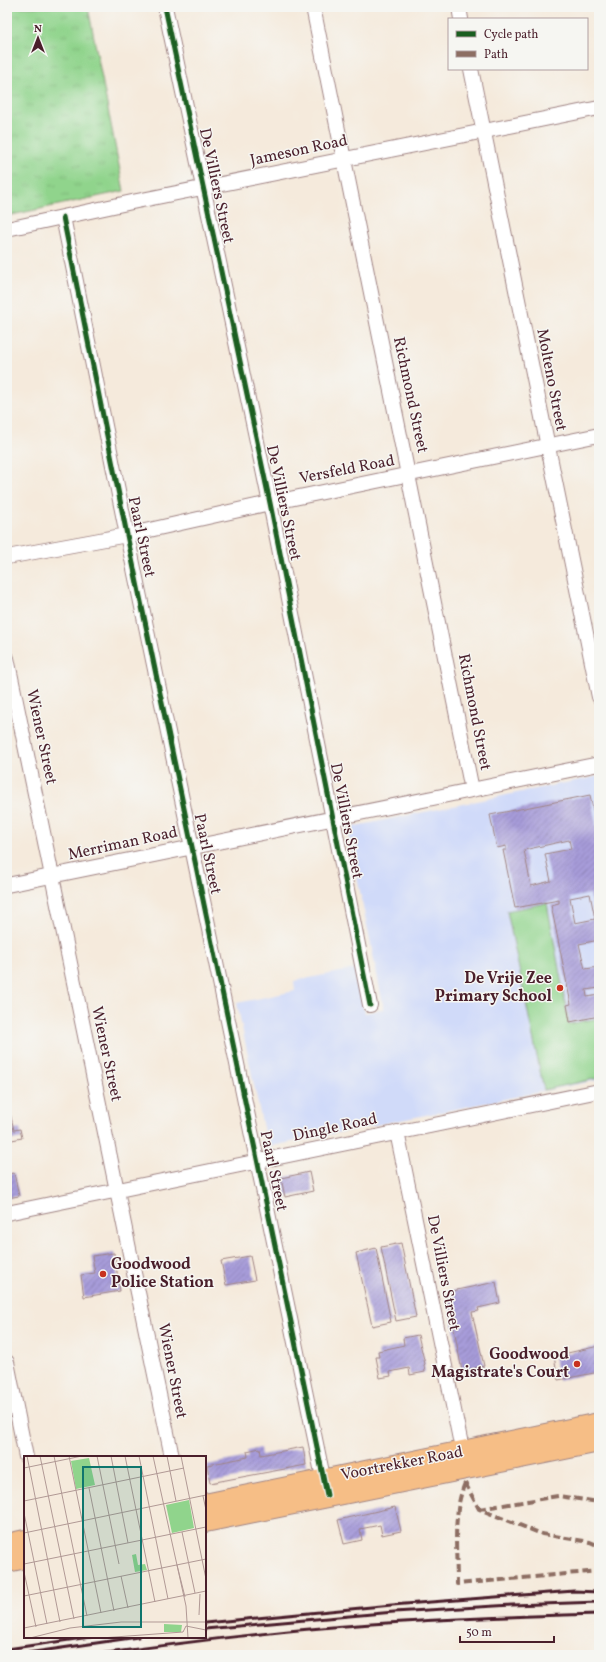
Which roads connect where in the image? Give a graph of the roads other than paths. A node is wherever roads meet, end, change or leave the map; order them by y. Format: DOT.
graph roads {
  1 [pos="165,7"];
  2 [pos="313,7"];
  3 [pos="459,7"];
  4 [pos="461,18"];
  5 [pos="471,70"];
  6 [pos="599,108"];
  7 [pos="484,131"];
  8 [pos="344,159"];
  9 [pos="203,188"];
  10 [pos="63,217"];
  11 [pos="7,229"];
  12 [pos="599,435"];
  13 [pos="547,446"];
  14 [pos="409,475"];
  15 [pos="270,503"];
  16 [pos="127,535"];
  17 [pos="7,557"];
  18 [pos="7,658"];
  19 [pos="599,697"];
  20 [pos="599,764"];
  21 [pos="472,790"];
  22 [pos="332,818"];
  23 [pos="192,846"];
  24 [pos="52,876"];
  25 [pos="7,885"];
  26 [pos="370,1005"];
  27 [pos="599,1091"];
  28 [pos="397,1132"];
  29 [pos="257,1162"];
  30 [pos="118,1191"];
  31 [pos="7,1213"];
  32 [pos="7,1362"];
  33 [pos="599,1424"];
  34 [pos="599,1441"];
  35 [pos="26,1456"];
  36 [pos="172,1456"];
  37 [pos="464,1460"];
  38 [pos="326,1488"];
  39 [pos="206,1505"];
  40 [pos="206,1521"];
  41 [pos="24,1541"];
  42 [pos="7,1545"];
  43 [pos="24,1557"];
  44 [pos="7,1561"];
  1 -- 9 [label="street, De Villiers Street"];
  2 -- 8 [label="street, Richmond Street"];
  3 -- 4 [label="street"];
  5 -- 7 [label="street, Molteno Street"];
  6 -- 7 [label="street, Jameson Road"];
  7 -- 8 [label="street, Jameson Road"];
  7 -- 13 [label="street, Molteno Street"];
  8 -- 9 [label="street, Jameson Road"];
  8 -- 14 [label="street, Richmond Street"];
  9 -- 10 [label="street, Jameson Road"];
  9 -- 15 [label="street, De Villiers Street"];
  10 -- 11 [label="street, Jameson Road"];
  10 -- 16 [label="street, Paarl Street"];
  12 -- 13 [label="street, Versfeld Road"];
  13 -- 14 [label="street, Versfeld Road"];
  13 -- 19 [label="street, Molteno Street"];
  14 -- 15 [label="street, Versfeld Road"];
  14 -- 21 [label="street, Richmond Street"];
  15 -- 16 [label="street, Versfeld Road"];
  15 -- 22 [label="street, De Villiers Street"];
  16 -- 17 [label="street, Versfeld Road"];
  16 -- 23 [label="street, Paarl Street"];
  18 -- 24 [label="street, Wiener Street"];
  20 -- 21 [label="street, Merriman Road"];
  21 -- 22 [label="street, Merriman Road"];
  22 -- 23 [label="street, Merriman Road"];
  22 -- 26 [label="street, De Villiers Street"];
  23 -- 24 [label="street, Merriman Road"];
  23 -- 29 [label="street, Paarl Street"];
  24 -- 25 [label="street, Merriman Road"];
  24 -- 30 [label="street, Wiener Street"];
  27 -- 28 [label="street, Dingle Road"];
  28 -- 29 [label="street, Dingle Road"];
  28 -- 37 [label="street, De Villiers Street"];
  29 -- 30 [label="street, Dingle Road"];
  29 -- 38 [label="street, Paarl Street"];
  30 -- 31 [label="street, Dingle Road"];
  30 -- 36 [label="street, Wiener Street"];
  32 -- 35 [label="street"];
  33 -- 37 [label="main road, Voortrekker Road"];
  34 -- 37 [label="main road, Voortrekker Road"];
  37 -- 38 [label="main road, Voortrekker Road"];
  38 -- 39 [label="main road, Voortrekker Road"];
  38 -- 40 [label="main road, Voortrekker Road"];
  41 -- 42 [label="main road"];
  43 -- 44 [label="main road"];
}
